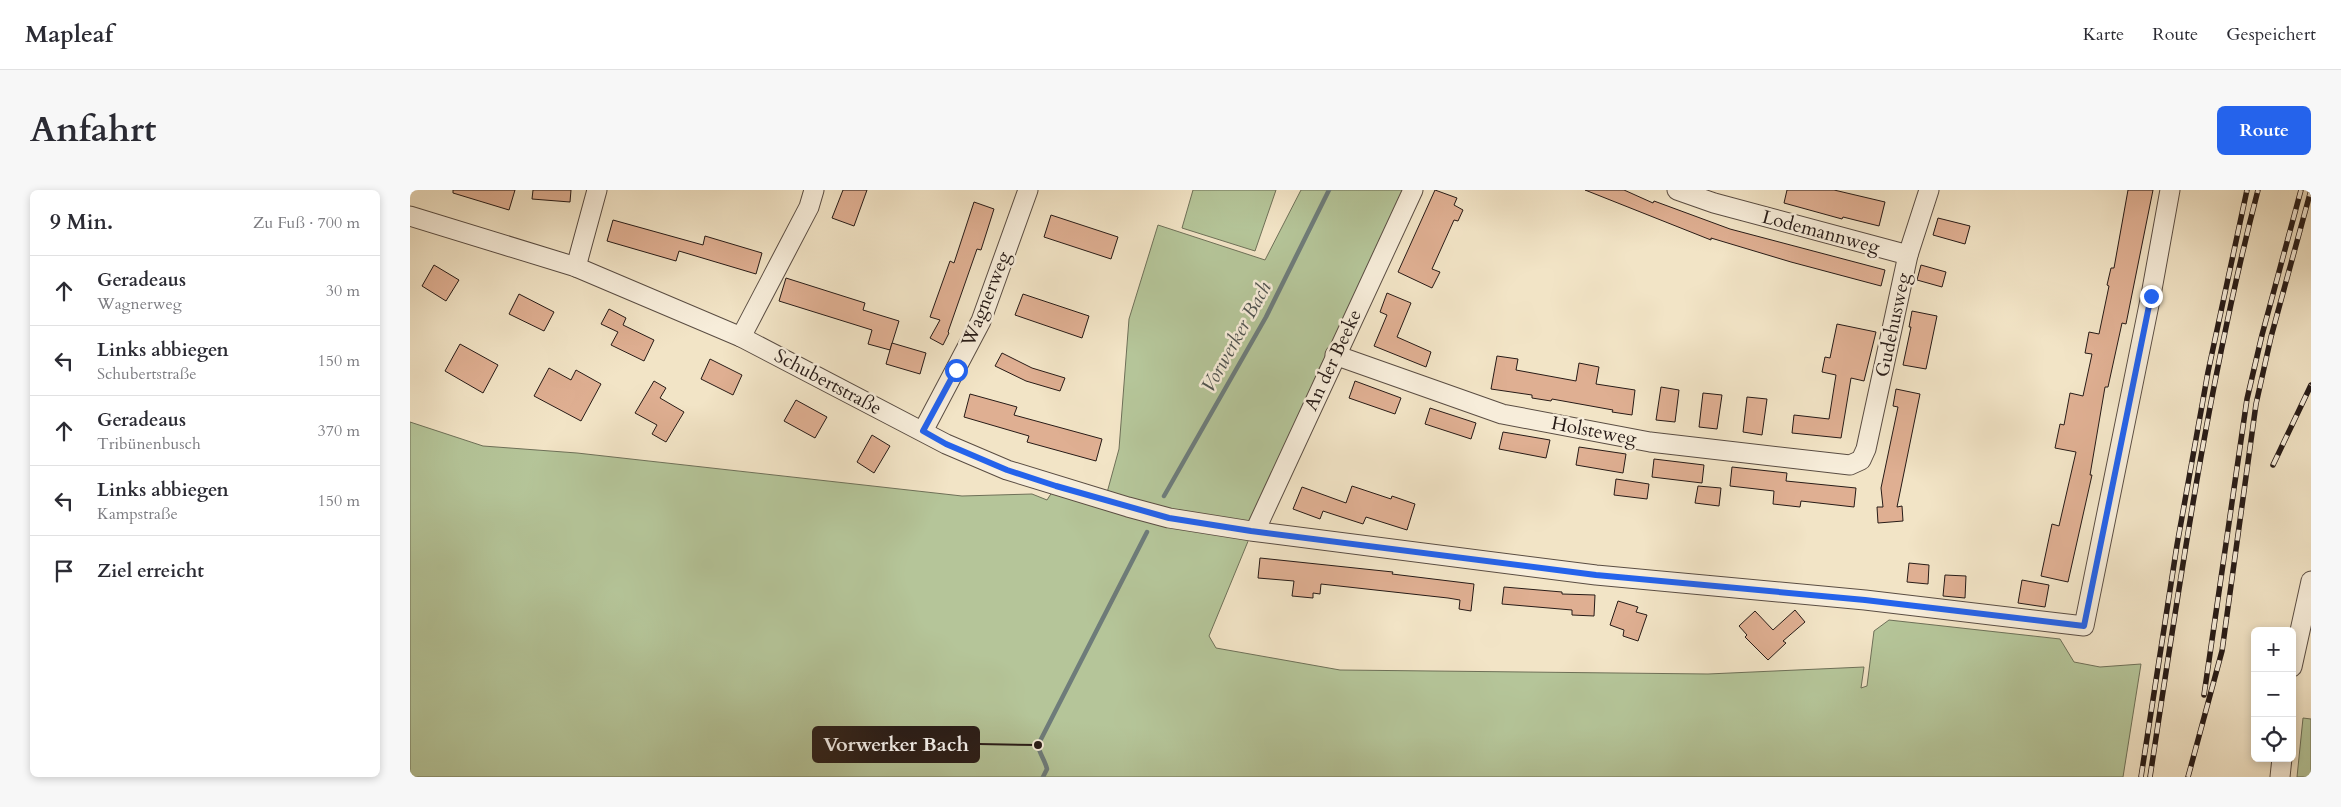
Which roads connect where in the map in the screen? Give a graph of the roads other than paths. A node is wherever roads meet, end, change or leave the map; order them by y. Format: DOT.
graph roads {
  1 [pos="597,190"];
  2 [pos="814,190"];
  3 [pos="1028,190"];
  4 [pos="1413,190"];
  5 [pos="1677,190"];
  6 [pos="1929,190"];
  7 [pos="2170,190"];
  8 [pos="410,216"];
  9 [pos="1908,255"];
  10 [pos="576,267"];
  11 [pos="741,337"];
  12 [pos="1335,355"];
  13 [pos="923,431"];
  14 [pos="1861,460"];
  15 [pos="1253,531"];
  16 [pos="2311,580"];
  17 [pos="2296,649"];
  18 [pos="2282,762"];
  19 [pos="2280,777"];
  1 -- 10 [label="street"];
  2 -- 11 [label="street"];
  3 -- 13 [label="street, Wagnerweg"];
  4 -- 12 [label="street, An der Beeke"];
  5 -- 9 [label="street, Lodemannweg"];
  6 -- 9 [label="street, Gudehusweg"];
  7 -- 15 [label="street, Schubertstraße"];
  8 -- 10 [label="street, Schubertstraße"];
  9 -- 14 [label="street, Gudehusweg"];
  10 -- 11 [label="street, Schubertstraße"];
  11 -- 13 [label="street, Schubertstraße"];
  12 -- 14 [label="street, Holsteweg"];
  12 -- 15 [label="street, An der Beeke"];
  13 -- 15 [label="street, Schubertstraße"];
  16 -- 17 [label="street"];
  18 -- 19 [label="street"];
}
